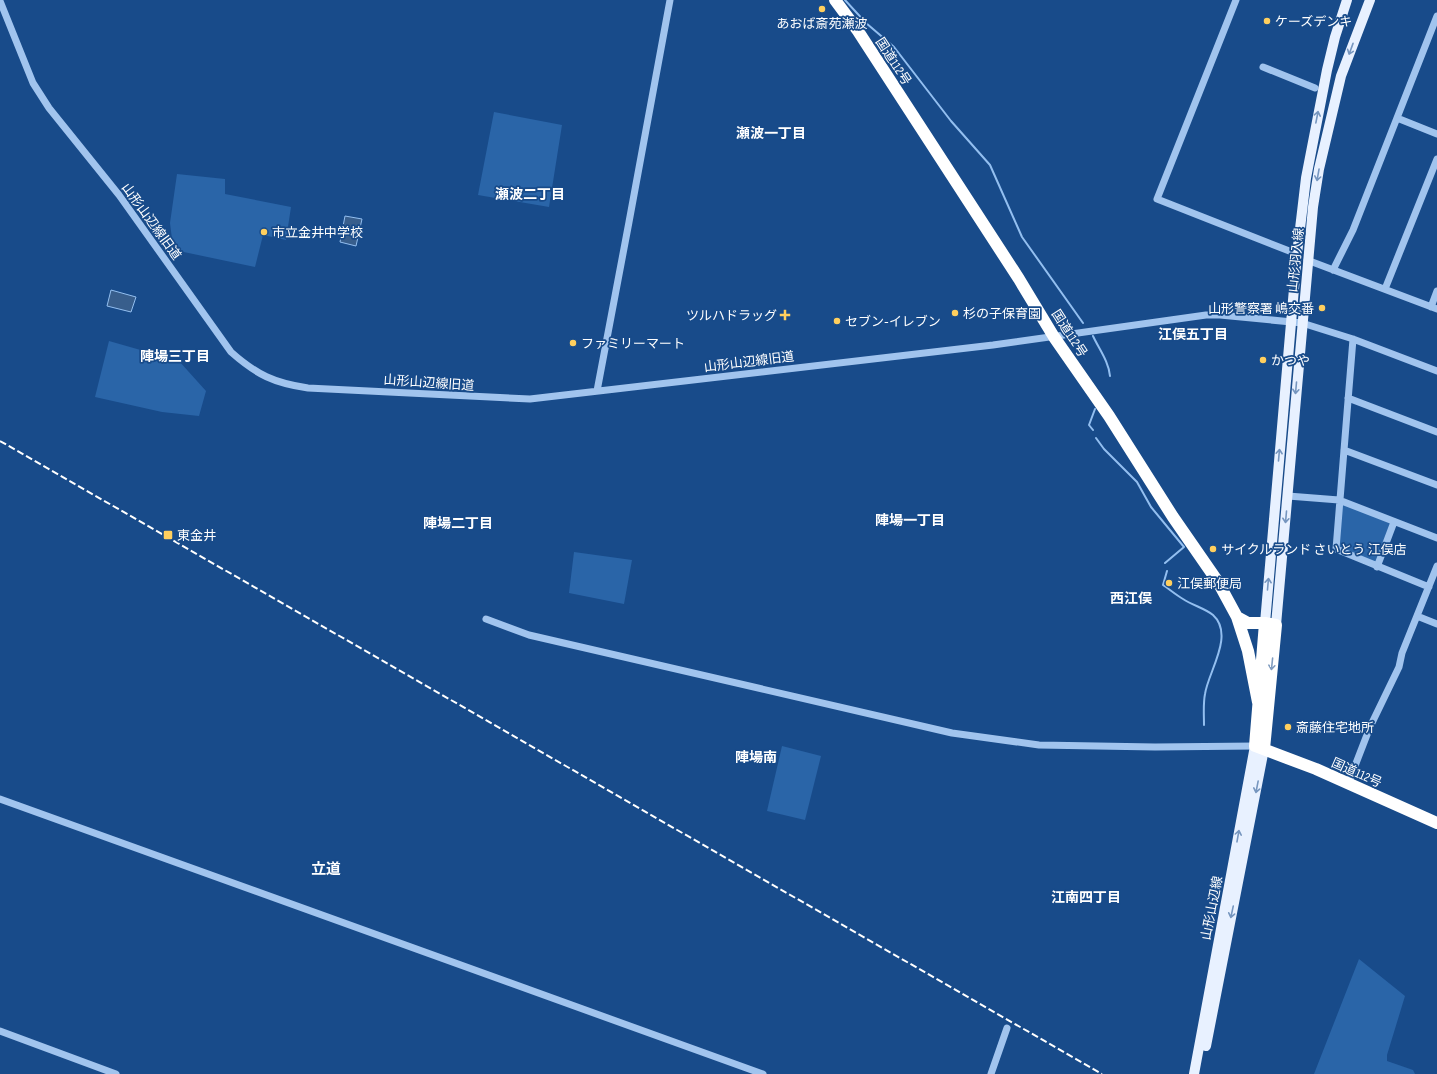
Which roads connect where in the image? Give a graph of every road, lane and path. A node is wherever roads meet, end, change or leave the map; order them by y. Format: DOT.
graph roads {
  1 [pos="670,0"];
  2 [pos="835,0"];
  3 [pos="1236,0"];
  4 [pos="1347,0"];
  5 [pos="1370,0"];
  6 [pos="0,1"];
  7 [pos="1437,16"];
  8 [pos="1263,67"];
  9 [pos="1316,88"];
  10 [pos="1397,118"];
  11 [pos="1437,134"];
  12 [pos="1437,159"];
  13 [pos="1297,254"];
  14 [pos="1307,260"];
  15 [pos="1333,270"];
  16 [pos="1385,289"];
  17 [pos="1437,291"];
  18 [pos="1434,308"];
  19 [pos="1291,322"];
  20 [pos="1302,323"];
  21 [pos="1054,337"];
  22 [pos="1353,339"];
  23 [pos="1437,371"];
  24 [pos="597,391"];
  25 [pos="1348,398"];
  26 [pos="1437,432"];
  27 [pos="1344,450"];
  28 [pos="1437,485"];
  29 [pos="1288,496"];
  30 [pos="1339,500"];
  31 [pos="1394,522"];
  32 [pos="1437,538"];
  33 [pos="1377,566"];
  34 [pos="1437,566"];
  35 [pos="1429,587"];
  36 [pos="1417,616"];
  37 [pos="1237,617"];
  38 [pos="486,619"];
  39 [pos="1271,624"];
  40 [pos="1437,624"];
  41 [pos="1258,702"];
  42 [pos="1260,747"];
  43 [pos="1348,784"];
  44 [pos="0,799"];
  45 [pos="1437,823"];
  46 [pos="1236,874"];
  47 [pos="1008,1028"];
  48 [pos="0,1031"];
  49 [pos="116,1074"];
  50 [pos="763,1074"];
  51 [pos="990,1074"];
  52 [pos="1194,1074"];
  53 [pos="1200,1074"];
  1 -- 24 [label="street"];
  2 -- 21 [label="highway, 国道112号"];
  3 -- 13 [label="street"];
  13 -- 4 [label="main road, 山形羽入線, one-way"];
  5 -- 14 [label="main road, 山形羽入線, one-way"];
  6 -- 24 [label="street, 山形山辺線旧道"];
  7 -- 10 [label="street"];
  8 -- 9 [label="street"];
  10 -- 11 [label="street"];
  10 -- 15 [label="street"];
  12 -- 16 [label="street"];
  13 -- 19 [label="main road, 山形羽入線"];
  14 -- 15 [label="street"];
  14 -- 20 [label="main road, 山形羽入線"];
  15 -- 16 [label="street"];
  16 -- 18 [label="street"];
  17 -- 18 [label="street"];
  19 -- 20 [label="street, 山形山辺線旧道"];
  19 -- 21 [label="street, 山形山辺線旧道"];
  39 -- 19 [label="main road, 山形羽入線, one-way"];
  20 -- 22 [label="street, 山形山辺線旧道"];
  20 -- 29 [label="main road, 山形羽入線, one-way"];
  21 -- 24 [label="street, 山形山辺線旧道"];
  21 -- 37 [label="highway, 国道112号"];
  22 -- 23 [label="street, 山形山辺線旧道"];
  22 -- 25 [label="street"];
  25 -- 26 [label="street"];
  25 -- 27 [label="street"];
  27 -- 28 [label="street"];
  27 -- 30 [label="street"];
  29 -- 30 [label="street"];
  29 -- 39 [label="main road, 山形羽入線, one-way"];
  30 -- 31 [label="street"];
  30 -- 33 [label="street"];
  31 -- 32 [label="street"];
  31 -- 33 [label="street"];
  33 -- 35 [label="street"];
  34 -- 35 [label="street"];
  35 -- 36 [label="street"];
  36 -- 40 [label="street"];
  36 -- 43 [label="street"];
  37 -- 39 [label="highway"];
  37 -- 41 [label="highway, 国道112号"];
  38 -- 42 [label="street"];
  39 -- 41 [label="highway"];
  39 -- 42 [label="highway, one-way"];
  41 -- 42 [label="highway"];
  42 -- 43 [label="highway, 国道112号"];
  42 -- 46 [label="main road, 山形山辺線"];
  43 -- 45 [label="highway, 国道112号"];
  44 -- 50 [label="street"];
  46 -- 52 [label="main road, 山形山辺線"];
  46 -- 53 [label="main road, 山形山辺線, one-way"];
  47 -- 51 [label="street"];
  48 -- 49 [label="street"];
}
